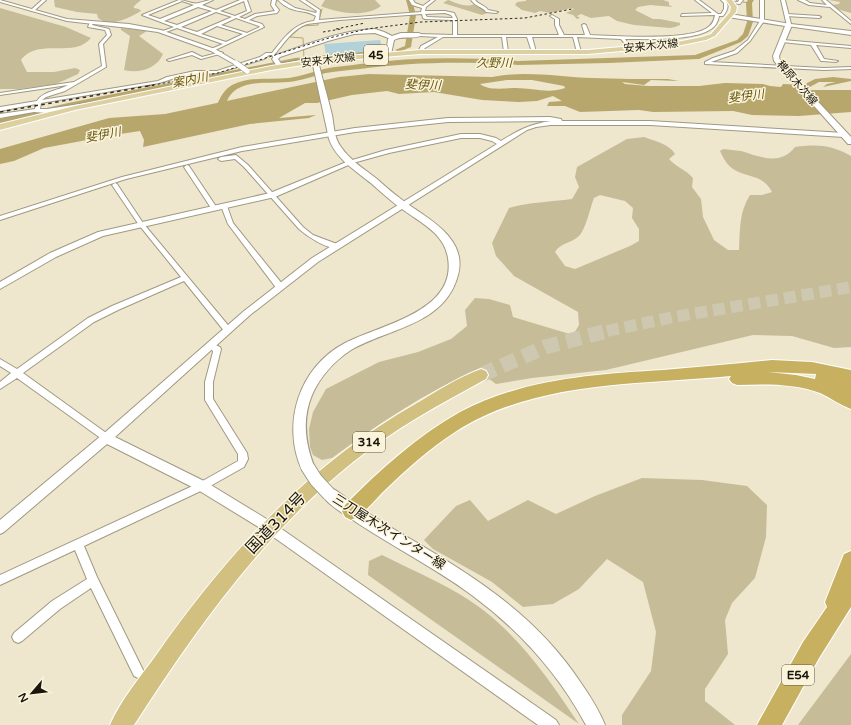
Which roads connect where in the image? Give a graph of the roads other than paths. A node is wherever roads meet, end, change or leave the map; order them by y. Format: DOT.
graph roads {
  1 [pos="44,0"];
  2 [pos="182,0"];
  3 [pos="211,0"];
  4 [pos="244,0"];
  5 [pos="274,0"];
  6 [pos="280,0"];
  7 [pos="302,0"];
  8 [pos="433,0"];
  9 [pos="473,0"];
  10 [pos="697,0"];
  11 [pos="723,0"];
  12 [pos="740,0"];
  13 [pos="762,0"];
  14 [pos="783,0"];
  15 [pos="800,0"];
  16 [pos="824,0"];
  17 [pos="0,1"];
  18 [pos="284,2"];
  19 [pos="410,2"];
  20 [pos="731,2"];
  21 [pos="198,5"];
  22 [pos="830,6"];
  23 [pos="424,7"];
  24 [pos="33,10"];
  25 [pos="217,11"];
  26 [pos="496,12"];
  27 [pos="424,13"];
  28 [pos="316,14"];
  29 [pos="412,14"];
  30 [pos="682,15"];
  31 [pos="716,15"];
  32 [pos="787,15"];
  33 [pos="552,16"];
  34 [pos="730,16"];
  35 [pos="236,17"];
  36 [pos="819,18"];
  37 [pos="455,19"];
  38 [pos="246,20"];
  39 [pos="160,21"];
  40 [pos="761,21"];
  41 [pos="316,22"];
  42 [pos="91,23"];
  43 [pos="851,23"];
  44 [pos="217,25"];
  45 [pos="584,25"];
  46 [pos="788,25"];
  47 [pos="178,27"];
  48 [pos="164,32"];
  49 [pos="851,33"];
  50 [pos="197,34"];
  51 [pos="247,34"];
  52 [pos="419,35"];
  53 [pos="687,35"];
  54 [pos="442,36"];
  55 [pos="455,36"];
  56 [pos="504,36"];
  57 [pos="529,36"];
  58 [pos="562,36"];
  59 [pos="575,36"];
  60 [pos="588,36"];
  61 [pos="622,37"];
  62 [pos="393,38"];
  63 [pos="697,41"];
  64 [pos="783,41"];
  65 [pos="812,43"];
  66 [pos="226,44"];
  67 [pos="851,47"];
  68 [pos="630,49"];
  69 [pos="213,50"];
  70 [pos="420,52"];
  71 [pos="506,52"];
  72 [pos="534,52"];
  73 [pos="579,52"];
  74 [pos="221,53"];
  75 [pos="388,54"];
  76 [pos="169,60"];
  77 [pos="277,60"];
  78 [pos="836,61"];
  79 [pos="315,63"];
  80 [pos="781,66"];
  81 [pos="851,68"];
  82 [pos="257,71"];
  83 [pos="248,72"];
  84 [pos="78,83"];
  85 [pos="0,94"];
  86 [pos="114,100"];
  87 [pos="39,103"];
  88 [pos="0,109"];
  89 [pos="38,110"];
  90 [pos="0,116"];
  91 [pos="560,123"];
  92 [pos="0,127"];
  93 [pos="332,133"];
  94 [pos="844,133"];
  95 [pos="851,142"];
  96 [pos="500,144"];
  97 [pos="351,162"];
  98 [pos="187,167"];
  99 [pos="115,185"];
  100 [pos="74,193"];
  101 [pos="272,195"];
  102 [pos="224,206"];
  103 [pos="403,206"];
  104 [pos="214,208"];
  105 [pos="0,218"];
  106 [pos="0,224"];
  107 [pos="141,224"];
  108 [pos="335,246"];
  109 [pos="185,278"];
  110 [pos="0,286"];
  111 [pos="280,287"];
  112 [pos="228,330"];
  113 [pos="211,346"];
  114 [pos="0,362"];
  115 [pos="804,366"];
  116 [pos="18,373"];
  117 [pos="481,375"];
  118 [pos="851,376"];
  119 [pos="756,378"];
  120 [pos="851,383"];
  121 [pos="0,386"];
  122 [pos="851,388"];
  123 [pos="851,402"];
  124 [pos="106,438"];
  125 [pos="202,486"];
  126 [pos="351,512"];
  127 [pos="269,527"];
  128 [pos="0,528"];
  129 [pos="78,544"];
  130 [pos="851,560"];
  131 [pos="0,580"];
  132 [pos="93,581"];
  133 [pos="850,592"];
  134 [pos="827,625"];
  135 [pos="18,637"];
  136 [pos="138,672"];
  137 [pos="543,722"];
  138 [pos="596,724"];
  139 [pos="121,725"];
  140 [pos="769,725"];
  1 -- 24 [label="street"];
  2 -- 21 [label="street"];
  2 -- 39 [label="street"];
  3 -- 21 [label="street"];
  4 -- 25 [label="street"];
  4 -- 35 [label="street"];
  5 -- 38 [label="street"];
  6 -- 18 [label="street"];
  7 -- 28 [label="street"];
  8 -- 23 [label="street"];
  9 -- 26 [label="street"];
  10 -- 31 [label="street"];
  11 -- 31 [label="street"];
  12 -- 20 [label="street"];
  13 -- 40 [label="street"];
  14 -- 32 [label="street"];
  15 -- 22 [label="street"];
  16 -- 22 [label="street"];
  17 -- 24 [label="street"];
  18 -- 28 [label="street"];
  19 -- 23 [label="street"];
  19 -- 29 [label="street"];
  20 -- 34 [label="main road"];
  21 -- 25 [label="street"];
  21 -- 39 [label="street"];
  22 -- 43 [label="street"];
  23 -- 27 [label="street"];
  24 -- 42 [label="street"];
  25 -- 35 [label="street"];
  25 -- 47 [label="street"];
  27 -- 29 [label="street"];
  27 -- 37 [label="street"];
  27 -- 37 [label="street"];
  28 -- 41 [label="street"];
  29 -- 41 [label="street"];
  30 -- 31 [label="street"];
  31 -- 53 [label="street"];
  32 -- 36 [label="street"];
  32 -- 46 [label="street"];
  33 -- 58 [label="street"];
  34 -- 40 [label="main road"];
  34 -- 63 [label="main road, 安来木次線 / 45"];
  35 -- 38 [label="street"];
  35 -- 44 [label="street"];
  37 -- 55 [label="street"];
  38 -- 51 [label="street"];
  39 -- 47 [label="street"];
  40 -- 46 [label="main road"];
  40 -- 80 [label="street"];
  41 -- 77 [label="street"];
  42 -- 48 [label="street"];
  42 -- 84 [label="street"];
  44 -- 50 [label="street"];
  44 -- 51 [label="street"];
  45 -- 60 [label="street"];
  46 -- 49 [label="street"];
  46 -- 64 [label="main road, 稗原木次線"];
  47 -- 48 [label="street"];
  47 -- 50 [label="street"];
  48 -- 69 [label="street"];
  50 -- 66 [label="street"];
  51 -- 66 [label="street"];
  52 -- 54 [label="street"];
  52 -- 62 [label="main road"];
  53 -- 61 [label="street"];
  53 -- 63 [label="street"];
  54 -- 55 [label="street"];
  54 -- 70 [label="street"];
  55 -- 56 [label="street"];
  56 -- 57 [label="street"];
  56 -- 71 [label="street"];
  57 -- 58 [label="street"];
  57 -- 72 [label="street"];
  58 -- 59 [label="street"];
  59 -- 60 [label="street"];
  59 -- 73 [label="street"];
  60 -- 61 [label="street"];
  61 -- 68 [label="street"];
  62 -- 75 [label="main road"];
  62 -- 77 [label="street"];
  63 -- 68 [label="main road, 安来木次線 / 45"];
  64 -- 65 [label="street"];
  64 -- 80 [label="main road, 稗原木次線"];
  65 -- 67 [label="street"];
  65 -- 78 [label="street"];
  66 -- 69 [label="street"];
  68 -- 73 [label="main road, 安来木次線 / 45"];
  69 -- 74 [label="street"];
  70 -- 71 [label="main road, 安来木次線 / 45"];
  70 -- 75 [label="main road, 安来木次線 / 45"];
  71 -- 72 [label="main road, 安来木次線 / 45"];
  72 -- 73 [label="main road, 安来木次線 / 45"];
  74 -- 76 [label="street"];
  74 -- 83 [label="street, bridge"];
  75 -- 79 [label="main road, 安来木次線 / 45"];
  77 -- 79 [label="street"];
  77 -- 82 [label="street"];
  77 -- 87 [label="street"];
  79 -- 82 [label="main road, 安来木次線 / 45"];
  79 -- 93 [label="main road, 三刀屋木次インター線"];
  80 -- 81 [label="street"];
  80 -- 94 [label="main road, 稗原木次線"];
  82 -- 83 [label="main road, 安来木次線 / 45"];
  83 -- 86 [label="main road, 安来木次線 / 45"];
  84 -- 85 [label="street"];
  84 -- 87 [label="street"];
  86 -- 89 [label="street"];
  86 -- 92 [label="main road, 安来木次線 / 45"];
  87 -- 88 [label="street"];
  87 -- 89 [label="street"];
  89 -- 90 [label="street"];
  91 -- 93 [label="street"];
  91 -- 94 [label="street"];
  91 -- 96 [label="street"];
  93 -- 97 [label="main road, 三刀屋木次インター線"];
  93 -- 100 [label="street"];
  94 -- 95 [label="main road, 稗原木次線"];
  96 -- 97 [label="street"];
  96 -- 103 [label="street"];
  97 -- 101 [label="street"];
  97 -- 103 [label="main road, 三刀屋木次インター線"];
  98 -- 99 [label="street"];
  98 -- 101 [label="street"];
  98 -- 104 [label="street"];
  99 -- 100 [label="street"];
  99 -- 106 [label="street"];
  99 -- 107 [label="street"];
  100 -- 105 [label="street"];
  101 -- 102 [label="street"];
  101 -- 108 [label="street"];
  102 -- 104 [label="street"];
  102 -- 111 [label="street"];
  103 -- 108 [label="street"];
  103 -- 126 [label="main road, 三刀屋木次インター線, bridge"];
  104 -- 107 [label="street"];
  107 -- 109 [label="street"];
  107 -- 110 [label="street"];
  108 -- 111 [label="street"];
  109 -- 112 [label="street"];
  109 -- 116 [label="street"];
  111 -- 112 [label="street"];
  112 -- 113 [label="street"];
  113 -- 124 [label="street"];
  113 -- 125 [label="street"];
  114 -- 116 [label="street"];
  115 -- 118 [label="highway"];
  115 -- 120 [label="highway"];
  115 -- 126 [label="highway"];
  116 -- 121 [label="street"];
  116 -- 124 [label="street"];
  117 -- 127 [label="highway, 国道314号 / 314"];
  119 -- 122 [label="highway"];
  119 -- 123 [label="highway"];
  119 -- 126 [label="highway"];
  124 -- 125 [label="street"];
  124 -- 128 [label="street"];
  125 -- 127 [label="street"];
  125 -- 129 [label="street"];
  126 -- 138 [label="main road, 三刀屋木次インター線"];
  127 -- 137 [label="street"];
  127 -- 139 [label="highway, 国道314号 / 314"];
  129 -- 131 [label="street"];
  129 -- 132 [label="street"];
  130 -- 134 [label="highway"];
  132 -- 135 [label="street"];
  132 -- 136 [label="street"];
  133 -- 134 [label="highway, E54"];
  134 -- 140 [label="highway, E54"];
}
